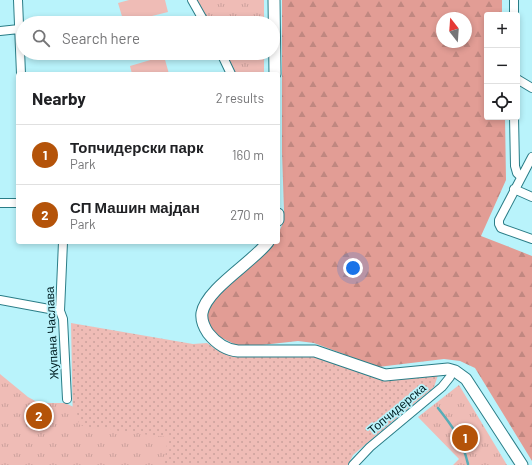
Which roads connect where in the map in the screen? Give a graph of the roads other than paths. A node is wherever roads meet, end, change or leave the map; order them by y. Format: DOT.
graph roads {
  1 [pos="18,0"];
  2 [pos="192,0"];
  3 [pos="274,0"];
  4 [pos="514,0"];
  5 [pos="514,12"];
  6 [pos="19,16"];
  7 [pos="201,16"];
  8 [pos="274,16"];
  9 [pos="16,29"];
  10 [pos="0,31"];
  11 [pos="20,60"];
  12 [pos="225,60"];
  13 [pos="275,60"];
  14 [pos="21,72"];
  15 [pos="231,72"];
  16 [pos="275,72"];
  17 [pos="520,81"];
  18 [pos="532,88"];
  19 [pos="514,120"];
  20 [pos="532,157"];
  21 [pos="521,177"];
  22 [pos="514,189"];
  23 [pos="532,197"];
  24 [pos="0,203"];
  25 [pos="16,203"];
  26 [pos="532,239"];
  27 [pos="62,244"];
  28 [pos="266,244"];
  29 [pos="0,300"];
  30 [pos="60,311"];
  31 [pos="452,370"];
  32 [pos="67,399"];
  33 [pos="353,465"];
  34 [pos="522,465"];
  1 -- 6 [label="street"];
  2 -- 7 [label="street"];
  3 -- 8 [label="street"];
  4 -- 5 [label="street"];
  9 -- 10 [label="street"];
  11 -- 14 [label="street"];
  12 -- 15 [label="street"];
  13 -- 16 [label="street"];
  17 -- 18 [label="street"];
  19 -- 21 [label="street"];
  20 -- 21 [label="street"];
  21 -- 22 [label="street"];
  22 -- 23 [label="street"];
  22 -- 26 [label="street"];
  24 -- 25 [label="street"];
  27 -- 30 [label="street, Жупана Часлава"];
  28 -- 31 [label="street"];
  29 -- 30 [label="street"];
  30 -- 32 [label="street, Жупана Часлава"];
  31 -- 33 [label="street, Топчидерска"];
  31 -- 34 [label="street"];
}
